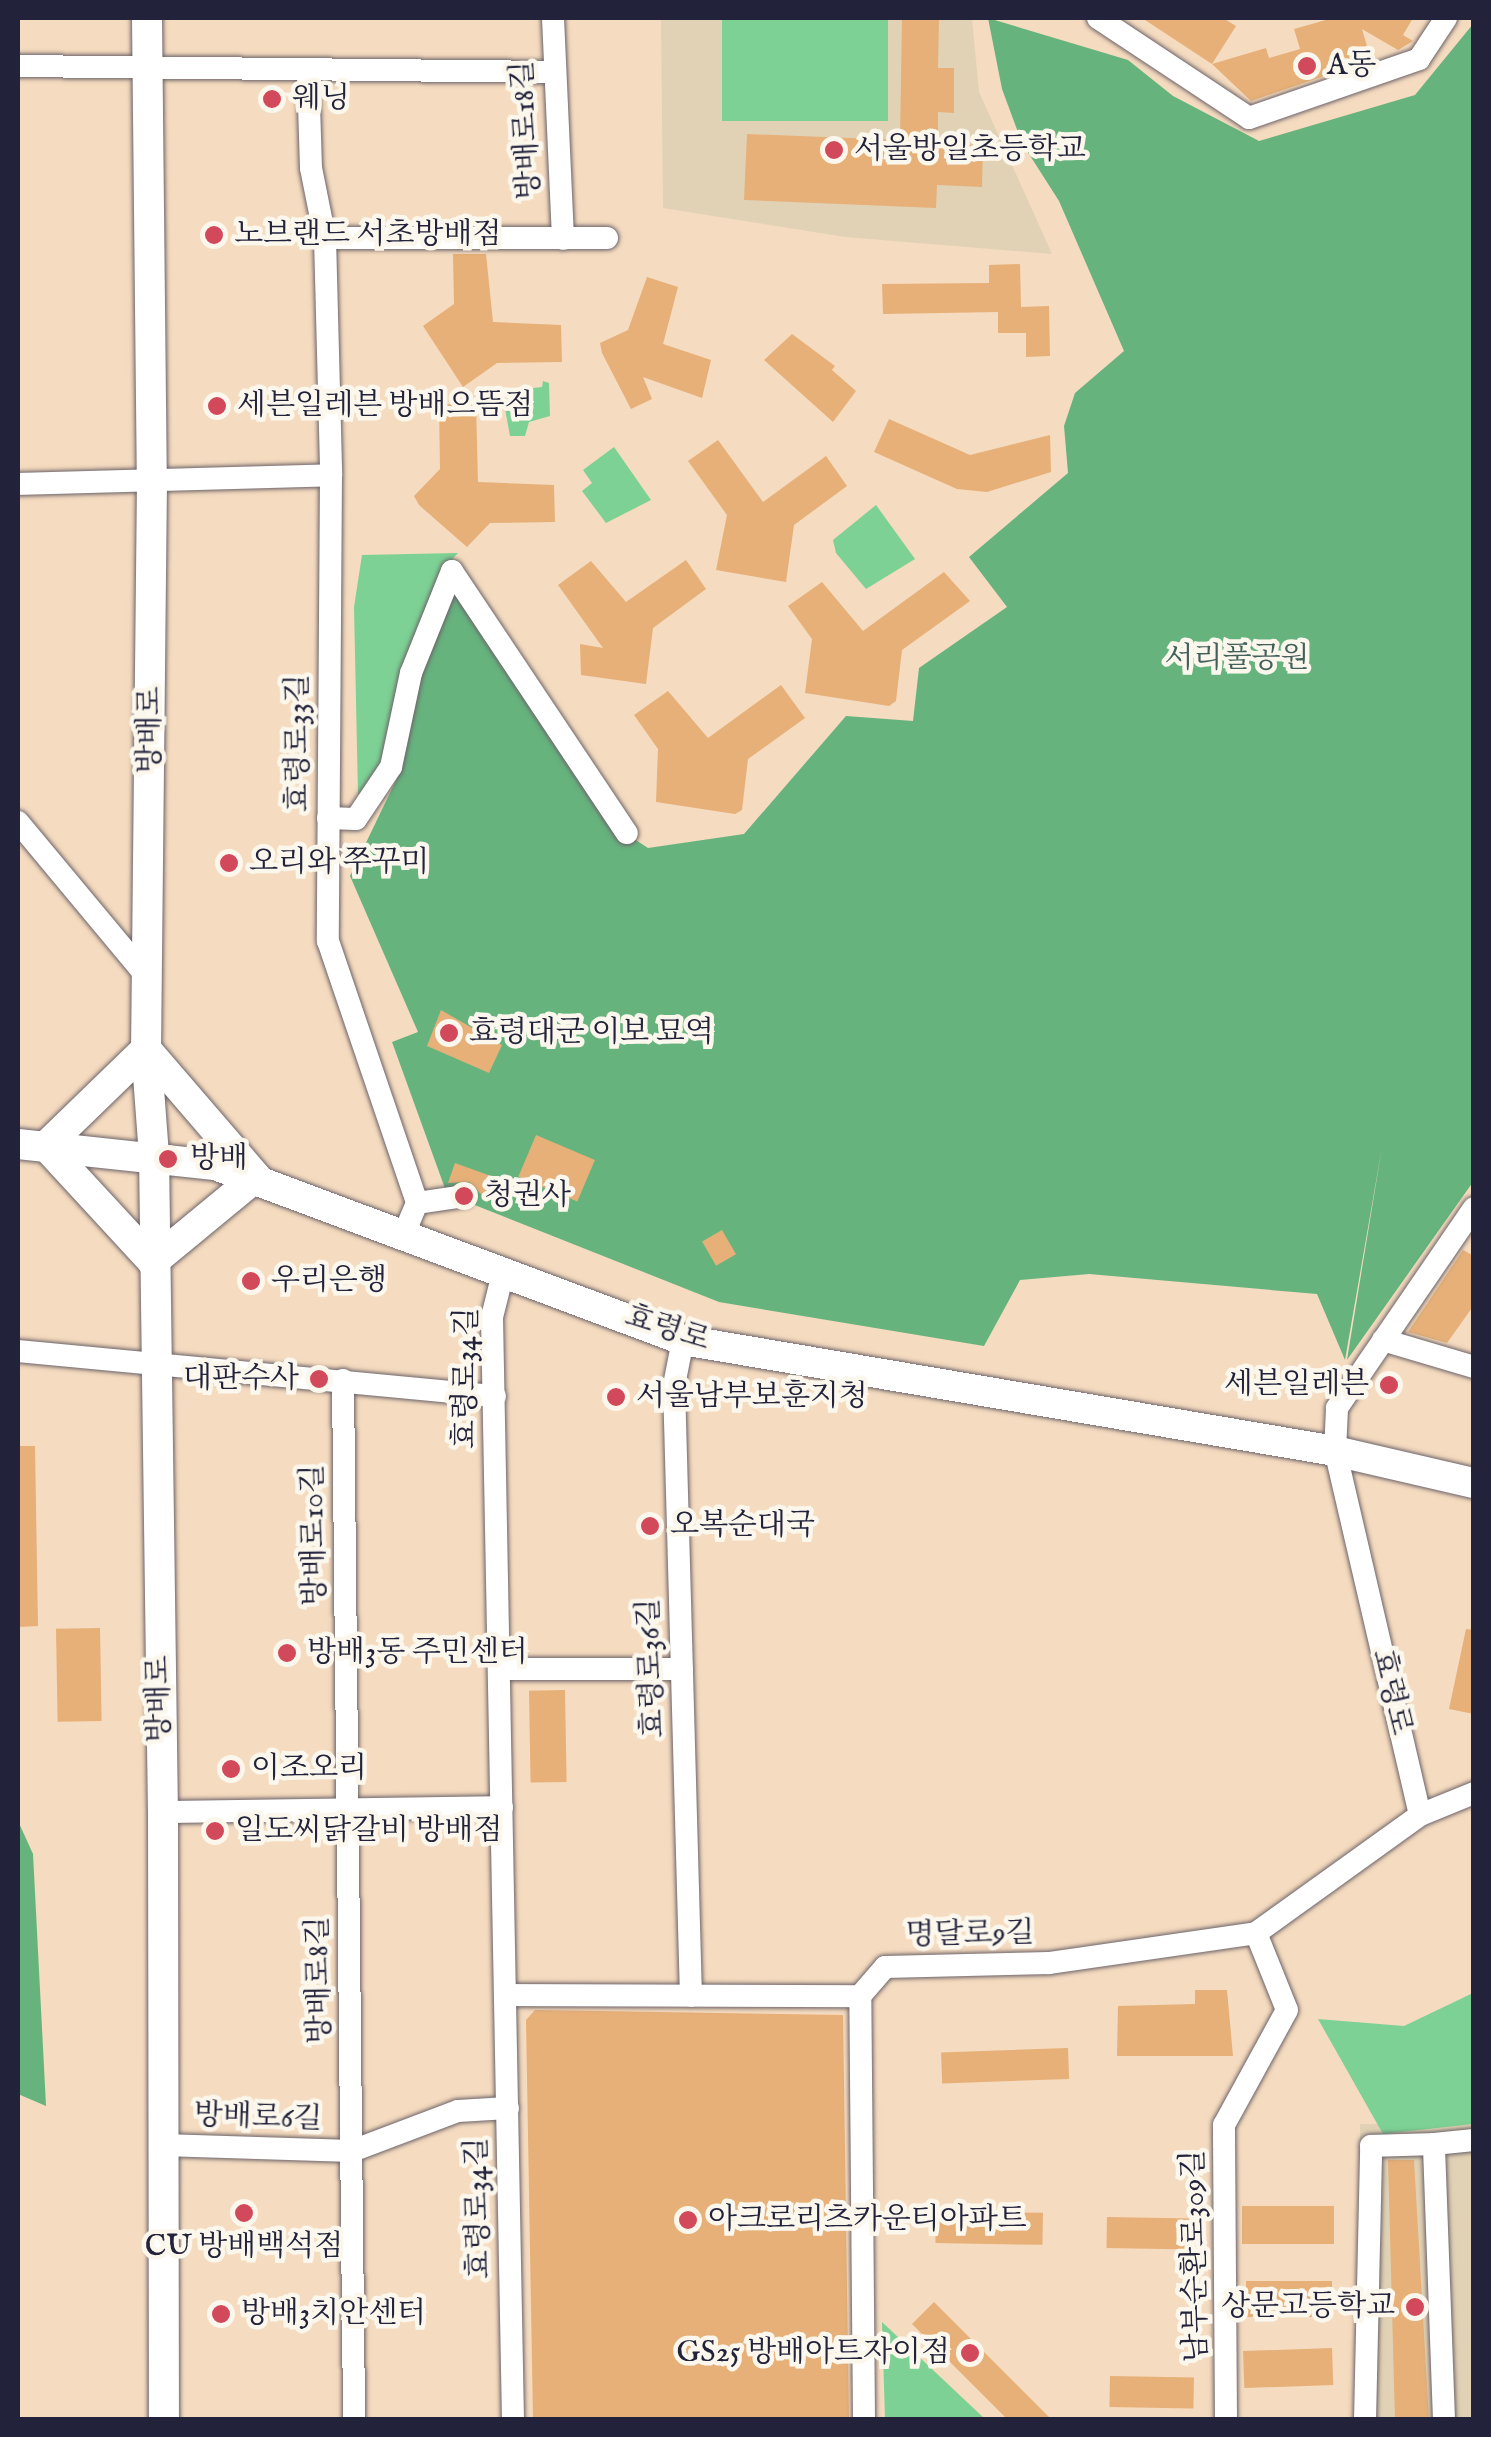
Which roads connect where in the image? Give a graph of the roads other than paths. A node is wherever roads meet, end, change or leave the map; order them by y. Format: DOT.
graph roads {
  1 [pos="147,18"];
  2 [pos="553,18"];
  3 [pos="1098,18"];
  4 [pos="1446,18"];
  5 [pos="18,66"];
  6 [pos="147,70"];
  7 [pos="554,72"];
  8 [pos="308,73"];
  9 [pos="325,238"];
  10 [pos="606,238"];
  11 [pos="562,239"];
  12 [pos="331,475"];
  13 [pos="152,480"];
  14 [pos="18,484"];
  15 [pos="328,818"];
  16 [pos="18,822"];
  17 [pos="627,833"];
  18 [pos="149,978"];
  19 [pos="146,1050"];
  20 [pos="32,1145"];
  21 [pos="154,1155"];
  22 [pos="256,1177"];
  23 [pos="464,1196"];
  24 [pos="1473,1210"];
  25 [pos="411,1217"];
  26 [pos="153,1262"];
  27 [pos="504,1268"];
  28 [pos="684,1340"];
  29 [pos="1383,1340"];
  30 [pos="18,1351"];
  31 [pos="152,1362"];
  32 [pos="1474,1366"];
  33 [pos="343,1380"];
  34 [pos="495,1396"];
  35 [pos="1336,1452"];
  36 [pos="1474,1483"];
  37 [pos="499,1668"];
  38 [pos="682,1669"];
  39 [pos="1474,1793"];
  40 [pos="502,1807"];
  41 [pos="348,1809"];
  42 [pos="163,1812"];
  43 [pos="1420,1815"];
  44 [pos="1256,1933"];
  45 [pos="506,1995"];
  46 [pos="691,1996"];
  47 [pos="860,1996"];
  48 [pos="508,2108"];
  49 [pos="1474,2140"];
  50 [pos="1434,2144"];
  51 [pos="163,2145"];
  52 [pos="352,2151"];
  53 [pos="164,2420"];
  54 [pos="354,2420"];
  55 [pos="513,2420"];
  56 [pos="864,2420"];
  57 [pos="1226,2420"];
  58 [pos="1365,2420"];
  59 [pos="1444,2420"];
  1 -- 6 [label="main road, 방배로"];
  2 -- 7 [label="street, 방배로18길"];
  3 -- 4 [label="street"];
  5 -- 6 [label="street"];
  6 -- 8 [label="street"];
  6 -- 13 [label="main road, 방배로"];
  7 -- 8 [label="street"];
  7 -- 11 [label="street, 방배로18길"];
  8 -- 9 [label="street, 효령로33길"];
  9 -- 11 [label="street"];
  9 -- 12 [label="street, 효령로33길"];
  10 -- 11 [label="street"];
  12 -- 13 [label="street"];
  12 -- 15 [label="street, 효령로33길"];
  13 -- 14 [label="street"];
  13 -- 18 [label="main road, 방배로"];
  15 -- 17 [label="street"];
  15 -- 25 [label="street, 효령로33길"];
  16 -- 18 [label="street"];
  18 -- 19 [label="main road, 방배로"];
  19 -- 20 [label="main road"];
  19 -- 21 [label="main road, 방배로"];
  19 -- 22 [label="main road"];
  20 -- 21 [label="main road, 효령로"];
  20 -- 26 [label="main road"];
  21 -- 22 [label="main road, 효령로"];
  21 -- 26 [label="main road, 방배로"];
  22 -- 25 [label="main road, 효령로"];
  22 -- 26 [label="main road"];
  23 -- 25 [label="street"];
  24 -- 29 [label="street"];
  25 -- 27 [label="main road, 효령로"];
  26 -- 31 [label="main road, 방배로"];
  27 -- 28 [label="main road, 효령로"];
  27 -- 34 [label="street, 효령로34길"];
  28 -- 35 [label="main road, 효령로"];
  28 -- 38 [label="street, 효령로36길"];
  29 -- 32 [label="street"];
  29 -- 35 [label="street"];
  30 -- 31 [label="street"];
  31 -- 33 [label="street"];
  31 -- 42 [label="main road, 방배로"];
  33 -- 34 [label="street"];
  33 -- 41 [label="street, 방배로10길"];
  34 -- 37 [label="street, 효령로34길"];
  35 -- 36 [label="main road, 효령로"];
  35 -- 43 [label="street, 효령로"];
  37 -- 38 [label="street"];
  37 -- 40 [label="street, 효령로34길"];
  38 -- 46 [label="street, 효령로36길"];
  39 -- 43 [label="street, 명달로9길"];
  40 -- 41 [label="street"];
  40 -- 45 [label="street, 효령로34길"];
  41 -- 42 [label="street"];
  41 -- 52 [label="street, 방배로8길"];
  42 -- 51 [label="main road, 방배로"];
  43 -- 44 [label="street, 명달로9길"];
  44 -- 47 [label="street, 명달로9길"];
  44 -- 57 [label="street, 남부순환로309길"];
  45 -- 46 [label="street"];
  45 -- 48 [label="street, 효령로34길"];
  46 -- 47 [label="street"];
  47 -- 56 [label="street"];
  48 -- 52 [label="street, 방배로6길"];
  48 -- 55 [label="street, 효령로34길"];
  49 -- 50 [label="street"];
  50 -- 58 [label="street"];
  50 -- 59 [label="street"];
  51 -- 52 [label="street, 방배로6길"];
  51 -- 53 [label="main road, 방배로"];
  52 -- 54 [label="street, 방배로6길"];
}
